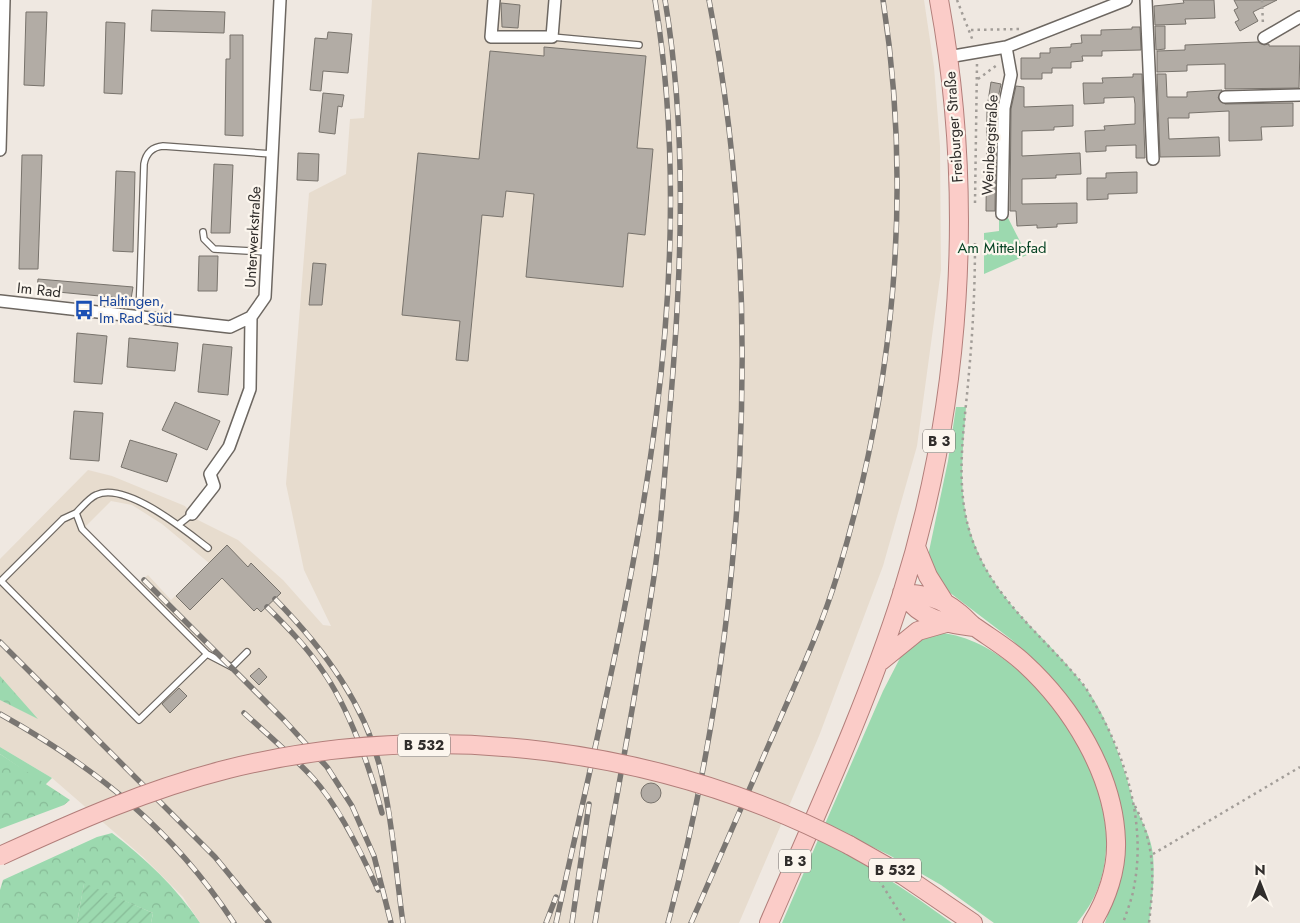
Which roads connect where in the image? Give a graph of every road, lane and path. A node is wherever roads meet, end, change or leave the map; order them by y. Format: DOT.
graph roads {
  1 [pos="4,0"];
  2 [pos="280,0"];
  3 [pos="494,0"];
  4 [pos="555,0"];
  5 [pos="939,0"];
  6 [pos="957,0"];
  7 [pos="1126,0"];
  8 [pos="1146,0"];
  9 [pos="1262,0"];
  10 [pos="1300,17"];
  11 [pos="1029,28"];
  12 [pos="971,30"];
  13 [pos="552,37"];
  14 [pos="1264,38"];
  15 [pos="639,45"];
  16 [pos="1007,52"];
  17 [pos="976,53"];
  18 [pos="948,57"];
  19 [pos="978,79"];
  20 [pos="1300,95"];
  21 [pos="1225,97"];
  22 [pos="0,150"];
  23 [pos="272,154"];
  24 [pos="1153,159"];
  25 [pos="975,205"];
  26 [pos="1002,214"];
  27 [pos="203,232"];
  28 [pos="975,235"];
  29 [pos="267,252"];
  30 [pos="0,301"];
  31 [pos="139,317"];
  32 [pos="251,318"];
  33 [pos="76,513"];
  34 [pos="192,514"];
  35 [pos="178,525"];
  36 [pos="916,547"];
  37 [pos="208,548"];
  38 [pos="902,593"];
  39 [pos="944,603"];
  40 [pos="946,623"];
  41 [pos="974,627"];
  42 [pos="248,652"];
  43 [pos="207,654"];
  44 [pos="879,662"];
  45 [pos="1300,767"];
  46 [pos="1134,805"];
  47 [pos="1153,854"];
  48 [pos="0,856"];
  49 [pos="869,856"];
  50 [pos="769,923"];
  51 [pos="906,923"];
  52 [pos="973,923"];
  53 [pos="1092,923"];
  54 [pos="1123,923"];
  55 [pos="1149,923"];
  1 -- 22 [label="street"];
  2 -- 23 [label="street, Unterwerkstraße"];
  3 -- 13 [label="street"];
  4 -- 13 [label="street"];
  5 -- 18 [label="main road, Freiburger Straße / B 3"];
  6 -- 12 [label="path"];
  7 -- 16 [label="street"];
  8 -- 24 [label="street"];
  9 -- 14 [label="path"];
  10 -- 14 [label="street"];
  11 -- 12 [label="path"];
  12 -- 17 [label="path"];
  13 -- 15 [label="lane"];
  16 -- 17 [label="street"];
  16 -- 19 [label="path"];
  16 -- 26 [label="street, Weinbergstraße"];
  17 -- 18 [label="street"];
  17 -- 19 [label="path"];
  18 -- 36 [label="main road, Freiburger Straße / B 3"];
  19 -- 25 [label="path"];
  20 -- 21 [label="street"];
  23 -- 29 [label="street, Unterwerkstraße"];
  23 -- 31 [label="lane"];
  27 -- 29 [label="lane"];
  28 -- 46 [label="path"];
  29 -- 32 [label="street, Unterwerkstraße"];
  30 -- 31 [label="street, Im Rad"];
  31 -- 32 [label="street, Im Rad"];
  32 -- 34 [label="street"];
  33 -- 35 [label="lane"];
  33 -- 43 [label="lane"];
  33 -- 43 [label="lane"];
  34 -- 35 [label="lane"];
  35 -- 37 [label="lane"];
  36 -- 38 [label="main road, B 3"];
  36 -- 39 [label="main road"];
  38 -- 39 [label="main road"];
  38 -- 40 [label="main road"];
  38 -- 44 [label="main road, B 3"];
  39 -- 41 [label="main road"];
  40 -- 41 [label="main road"];
  40 -- 44 [label="main road"];
  41 -- 53 [label="main road"];
  42 -- 43 [label="lane"];
  44 -- 50 [label="main road, B 3"];
  45 -- 47 [label="path"];
  46 -- 47 [label="path"];
  46 -- 54 [label="path"];
  47 -- 55 [label="path"];
  48 -- 49 [label="main road, B 532, bridge"];
  49 -- 51 [label="path"];
  49 -- 52 [label="main road, B 532"];
}
